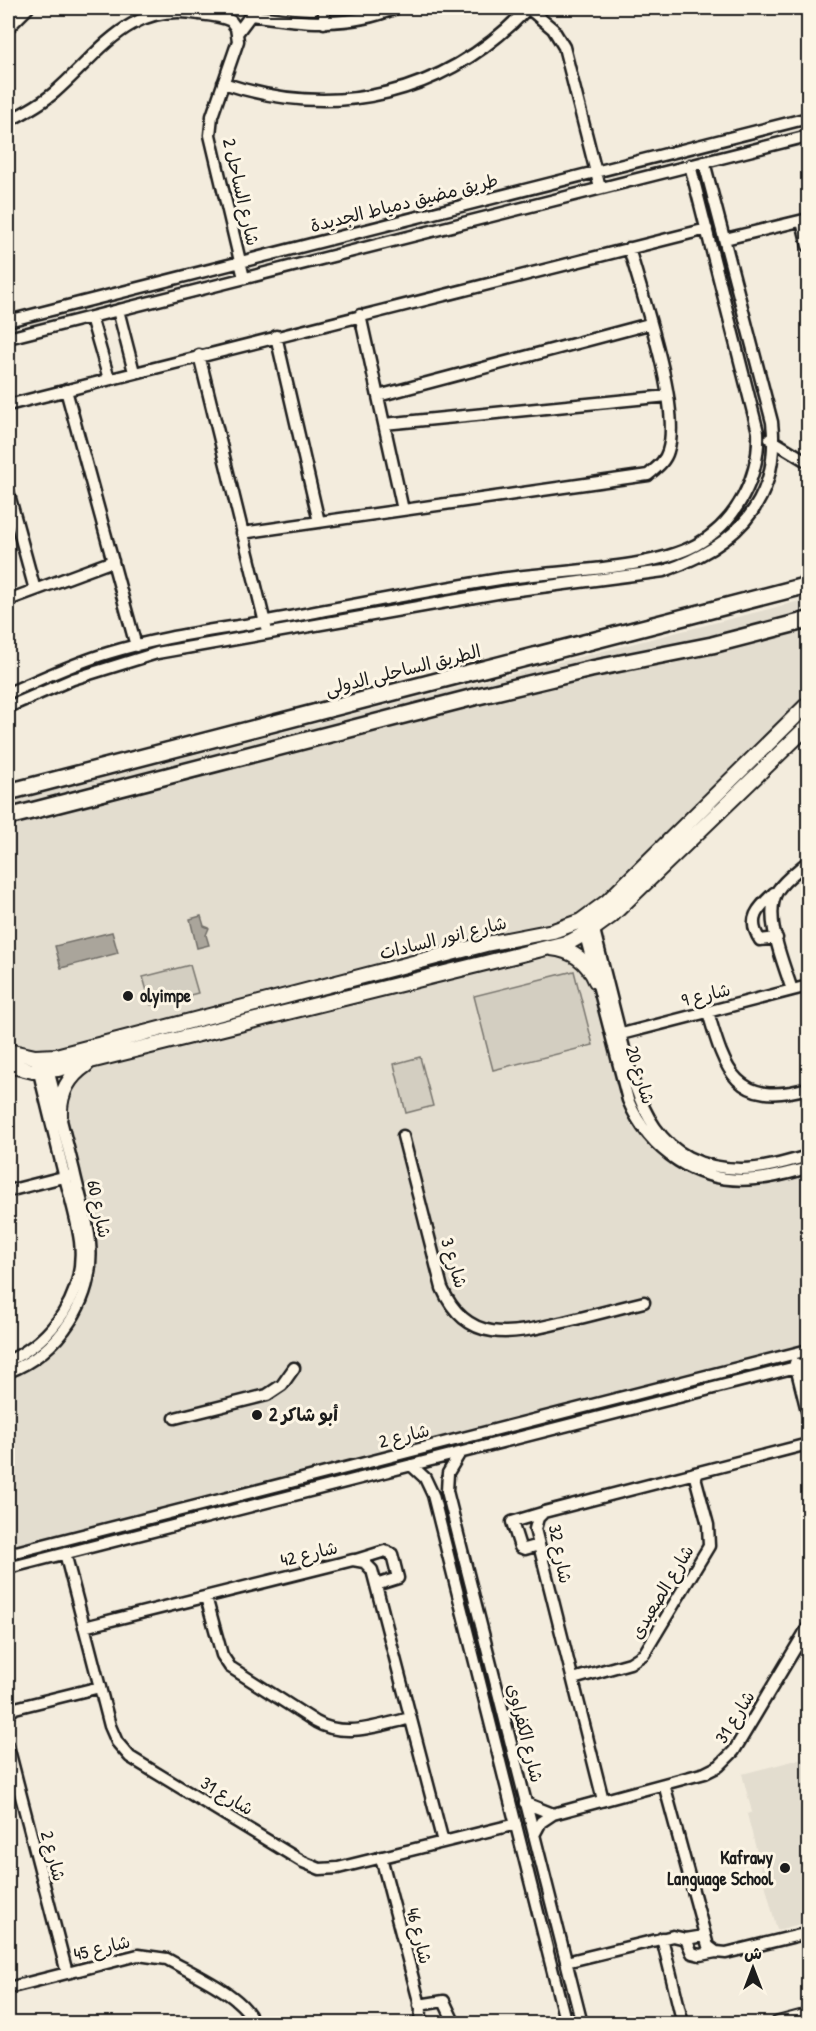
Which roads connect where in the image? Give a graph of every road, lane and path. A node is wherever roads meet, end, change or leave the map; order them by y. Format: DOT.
graph roads {
  1 [pos="28,8"];
  2 [pos="324,8"];
  3 [pos="394,8"];
  4 [pos="528,8"];
  5 [pos="254,11"];
  6 [pos="151,12"];
  7 [pos="324,23"];
  8 [pos="8,28"];
  9 [pos="238,32"];
  10 [pos="223,83"];
  11 [pos="808,118"];
  12 [pos="8,121"];
  13 [pos="808,136"];
  14 [pos="704,162"];
  15 [pos="690,165"];
  16 [pos="596,172"];
  17 [pos="600,188"];
  18 [pos="805,220"];
  19 [pos="707,229"];
  20 [pos="724,239"];
  21 [pos="808,246"];
  22 [pos="629,248"];
  23 [pos="240,262"];
  24 [pos="244,278"];
  25 [pos="118,310"];
  26 [pos="360,315"];
  27 [pos="91,317"];
  28 [pos="8,321"];
  29 [pos="649,324"];
  30 [pos="276,336"];
  31 [pos="8,338"];
  32 [pos="199,355"];
  33 [pos="134,372"];
  34 [pos="108,379"];
  35 [pos="66,390"];
  36 [pos="378,396"];
  37 [pos="668,396"];
  38 [pos="8,405"];
  39 [pos="384,424"];
  40 [pos="758,432"];
  41 [pos="774,442"];
  42 [pos="808,462"];
  43 [pos="8,491"];
  44 [pos="403,510"];
  45 [pos="320,522"];
  46 [pos="242,532"];
  47 [pos="113,561"];
  48 [pos="808,585"];
  49 [pos="35,590"];
  50 [pos="8,600"];
  51 [pos="808,620"];
  52 [pos="264,621"];
  53 [pos="267,633"];
  54 [pos="136,646"];
  55 [pos="8,693"];
  56 [pos="808,704"];
  57 [pos="8,707"];
  58 [pos="808,726"];
  59 [pos="733,776"];
  60 [pos="745,788"];
  61 [pos="8,792"];
  62 [pos="8,817"];
  63 [pos="808,861"];
  64 [pos="781,887"];
  65 [pos="587,925"];
  66 [pos="777,938"];
  67 [pos="546,948"];
  68 [pos="596,981"];
  69 [pos="808,986"];
  70 [pos="792,990"];
  71 [pos="708,1012"];
  72 [pos="616,1035"];
  73 [pos="8,1051"];
  74 [pos="92,1061"];
  75 [pos="42,1064"];
  76 [pos="8,1065"];
  77 [pos="808,1088"];
  78 [pos="60,1116"];
  79 [pos="403,1136"];
  80 [pos="808,1156"];
  81 [pos="808,1168"];
  82 [pos="69,1175"];
  83 [pos="8,1191"];
  84 [pos="644,1302"];
  85 [pos="808,1350"];
  86 [pos="792,1354"];
  87 [pos="8,1361"];
  88 [pos="808,1364"];
  89 [pos="294,1368"];
  90 [pos="796,1368"];
  91 [pos="8,1372"];
  92 [pos="569,1411"];
  93 [pos="808,1415"];
  94 [pos="175,1418"];
  95 [pos="573,1424"];
  96 [pos="808,1444"];
  97 [pos="460,1453"];
  98 [pos="411,1465"];
  99 [pos="694,1473"];
  100 [pos="291,1482"];
  101 [pos="446,1484"];
  102 [pos="431,1488"];
  103 [pos="295,1495"];
  104 [pos="544,1512"];
  105 [pos="69,1539"];
  106 [pos="57,1542"];
  107 [pos="539,1545"];
  108 [pos="65,1553"];
  109 [pos="8,1554"];
  110 [pos="353,1560"];
  111 [pos="8,1568"];
  112 [pos="376,1585"];
  113 [pos="206,1597"];
  114 [pos="84,1627"];
  115 [pos="808,1627"];
  116 [pos="573,1679"];
  117 [pos="100,1687"];
  118 [pos="10,1711"];
  119 [pos="411,1719"];
  120 [pos="8,1746"];
  121 [pos="664,1784"];
  122 [pos="603,1800"];
  123 [pos="525,1803"];
  124 [pos="553,1814"];
  125 [pos="516,1824"];
  126 [pos="534,1834"];
  127 [pos="443,1842"];
  128 [pos="381,1857"];
  129 [pos="808,1932"];
  130 [pos="704,1936"];
  131 [pos="662,1938"];
  132 [pos="686,1939"];
  133 [pos="716,1952"];
  134 [pos="566,1962"];
  135 [pos="67,1973"];
  136 [pos="8,1988"];
  137 [pos="419,2005"];
  138 [pos="808,2016"];
  139 [pos="452,2018"];
  140 [pos="254,2024"];
  141 [pos="420,2024"];
  142 [pos="566,2024"];
  143 [pos="582,2024"];
  144 [pos="683,2024"];
  145 [pos="778,2024"];
  1 -- 8 [label="street"];
  2 -- 7 [label="street"];
  3 -- 7 [label="street"];
  4 -- 10 [label="street"];
  4 -- 16 [label="street"];
  5 -- 7 [label="street"];
  5 -- 9 [label="street"];
  6 -- 9 [label="street"];
  6 -- 12 [label="street"];
  9 -- 10 [label="street, شارع الساحل 2"];
  10 -- 23 [label="street, شارع الساحل 2"];
  11 -- 16 [label="street, طريق مضيق دمياط الجديدة"];
  13 -- 14 [label="street, طريق مضيق دمياط الجديدة"];
  14 -- 15 [label="street, طريق مضيق دمياط الجديدة"];
  14 -- 20 [label="street"];
  15 -- 17 [label="street, طريق مضيق دمياط الجديدة"];
  15 -- 19 [label="street"];
  16 -- 17 [label="street"];
  16 -- 23 [label="street, طريق مضيق دمياط الجديدة"];
  17 -- 24 [label="street, طريق مضيق دمياط الجديدة"];
  18 -- 20 [label="street"];
  18 -- 21 [label="street"];
  19 -- 22 [label="street"];
  19 -- 40 [label="street"];
  20 -- 41 [label="street"];
  22 -- 26 [label="street"];
  22 -- 29 [label="street"];
  23 -- 24 [label="street, شارع الساحل 2"];
  23 -- 28 [label="street, طريق مضيق دمياط الجديدة"];
  24 -- 25 [label="street, طريق مضيق دمياط الجديدة"];
  25 -- 27 [label="street, طريق مضيق دمياط الجديدة"];
  25 -- 33 [label="street"];
  26 -- 30 [label="street"];
  26 -- 36 [label="street"];
  27 -- 31 [label="street, طريق مضيق دمياط الجديدة"];
  27 -- 34 [label="street"];
  29 -- 36 [label="street"];
  29 -- 37 [label="street"];
  30 -- 32 [label="street"];
  30 -- 45 [label="street"];
  32 -- 33 [label="street"];
  32 -- 46 [label="street"];
  33 -- 34 [label="street"];
  34 -- 35 [label="street"];
  35 -- 38 [label="street"];
  35 -- 47 [label="street"];
  36 -- 39 [label="street"];
  37 -- 39 [label="street"];
  37 -- 44 [label="street"];
  39 -- 44 [label="street"];
  40 -- 41 [label="street"];
  40 -- 52 [label="street"];
  41 -- 42 [label="street"];
  41 -- 53 [label="street"];
  43 -- 49 [label="street"];
  44 -- 45 [label="street"];
  45 -- 46 [label="street"];
  46 -- 52 [label="street"];
  47 -- 49 [label="street"];
  47 -- 54 [label="street"];
  48 -- 61 [label="highway, الطريق الساحلى الدولى"];
  49 -- 50 [label="street"];
  51 -- 62 [label="highway"];
  52 -- 53 [label="street"];
  52 -- 54 [label="street"];
  53 -- 57 [label="street"];
  54 -- 55 [label="street"];
  56 -- 59 [label="main road, شارع انور السادات"];
  58 -- 60 [label="main road, شارع انور السادات"];
  59 -- 60 [label="main road"];
  59 -- 65 [label="main road, شارع انور السادات"];
  60 -- 65 [label="main road, شارع انور السادات"];
  63 -- 64 [label="street"];
  64 -- 66 [label="street"];
  64 -- 66 [label="street"];
  65 -- 67 [label="main road, شارع انور السادات"];
  65 -- 68 [label="street, شارع 20"];
  65 -- 72 [label="street, شارع 20"];
  65 -- 75 [label="main road, شارع انور السادات"];
  66 -- 70 [label="street"];
  67 -- 68 [label="main road"];
  67 -- 74 [label="main road, شارع انور السادات"];
  68 -- 72 [label="street, شارع 20"];
  69 -- 70 [label="street, شارع 9"];
  70 -- 71 [label="street, شارع 9"];
  71 -- 72 [label="street, شارع 9"];
  71 -- 77 [label="street"];
  72 -- 80 [label="street, شارع 20"];
  72 -- 81 [label="street, شارع 20"];
  73 -- 75 [label="main road, شارع انور السادات"];
  74 -- 75 [label="main road, شارع انور السادات"];
  74 -- 78 [label="main road"];
  75 -- 76 [label="main road, شارع انور السادات"];
  75 -- 78 [label="street, شارع 60"];
  75 -- 82 [label="street, شارع 60"];
  78 -- 82 [label="street, شارع 60"];
  79 -- 84 [label="street, شارع 3"];
  82 -- 83 [label="street"];
  82 -- 87 [label="street, شارع 60"];
  82 -- 91 [label="street, شارع 60"];
  85 -- 86 [label="street, شارع 2"];
  86 -- 90 [label="street"];
  86 -- 92 [label="street, شارع 2"];
  88 -- 90 [label="street, شارع 2"];
  89 -- 94 [label="street"];
  90 -- 93 [label="street"];
  90 -- 95 [label="street, شارع 2"];
  92 -- 95 [label="street"];
  92 -- 100 [label="street, شارع 2"];
  95 -- 97 [label="street, شارع 2"];
  96 -- 99 [label="street, شارع 32"];
  97 -- 98 [label="street, شارع 2"];
  97 -- 101 [label="street"];
  98 -- 102 [label="street, شارع الكفراوى"];
  98 -- 103 [label="street, شارع 2"];
  99 -- 104 [label="street, شارع 32"];
  99 -- 116 [label="street, شارع الصعيدى"];
  100 -- 103 [label="street"];
  100 -- 105 [label="street, شارع 2"];
  101 -- 102 [label="street"];
  101 -- 123 [label="street, شارع الكفراوى"];
  102 -- 125 [label="street, شارع الكفراوى"];
  103 -- 108 [label="street, شارع 2"];
  104 -- 107 [label="street, شارع 32"];
  104 -- 107 [label="street"];
  105 -- 106 [label="street, شارع 2"];
  105 -- 108 [label="street"];
  106 -- 108 [label="street"];
  106 -- 109 [label="street, شارع 2"];
  107 -- 116 [label="street, شارع 32"];
  108 -- 111 [label="street, شارع 2"];
  108 -- 114 [label="street, شارع 31"];
  110 -- 112 [label="street, شارع 42"];
  110 -- 112 [label="street"];
  110 -- 113 [label="street, شارع 42"];
  112 -- 119 [label="street, شارع 42"];
  113 -- 114 [label="street, شارع 42"];
  113 -- 119 [label="street"];
  114 -- 117 [label="street, شارع 31"];
  115 -- 121 [label="street, شارع 31"];
  116 -- 122 [label="street, شارع 32"];
  117 -- 118 [label="street"];
  117 -- 128 [label="street, شارع 31"];
  119 -- 127 [label="street, شارع 42"];
  120 -- 135 [label="street, شارع 2"];
  121 -- 122 [label="street, شارع 31"];
  121 -- 130 [label="street"];
  122 -- 124 [label="street, شارع 31"];
  123 -- 124 [label="street"];
  123 -- 126 [label="street, شارع الكفراوى"];
  124 -- 126 [label="street"];
  125 -- 127 [label="street, شارع 31"];
  125 -- 142 [label="street, شارع الكفراوى"];
  126 -- 134 [label="street, شارع الكفراوى"];
  127 -- 128 [label="street, شارع 31"];
  128 -- 137 [label="street, شارع 46"];
  129 -- 133 [label="street"];
  130 -- 132 [label="street"];
  130 -- 133 [label="street"];
  131 -- 132 [label="street"];
  131 -- 134 [label="street"];
  131 -- 144 [label="street"];
  132 -- 133 [label="street"];
  134 -- 143 [label="street, شارع الكفراوى"];
  135 -- 136 [label="street, شارع 45"];
  135 -- 140 [label="street, شارع 45"];
  137 -- 139 [label="street"];
  137 -- 141 [label="street, شارع 46"];
  138 -- 145 [label="main road"];
}
